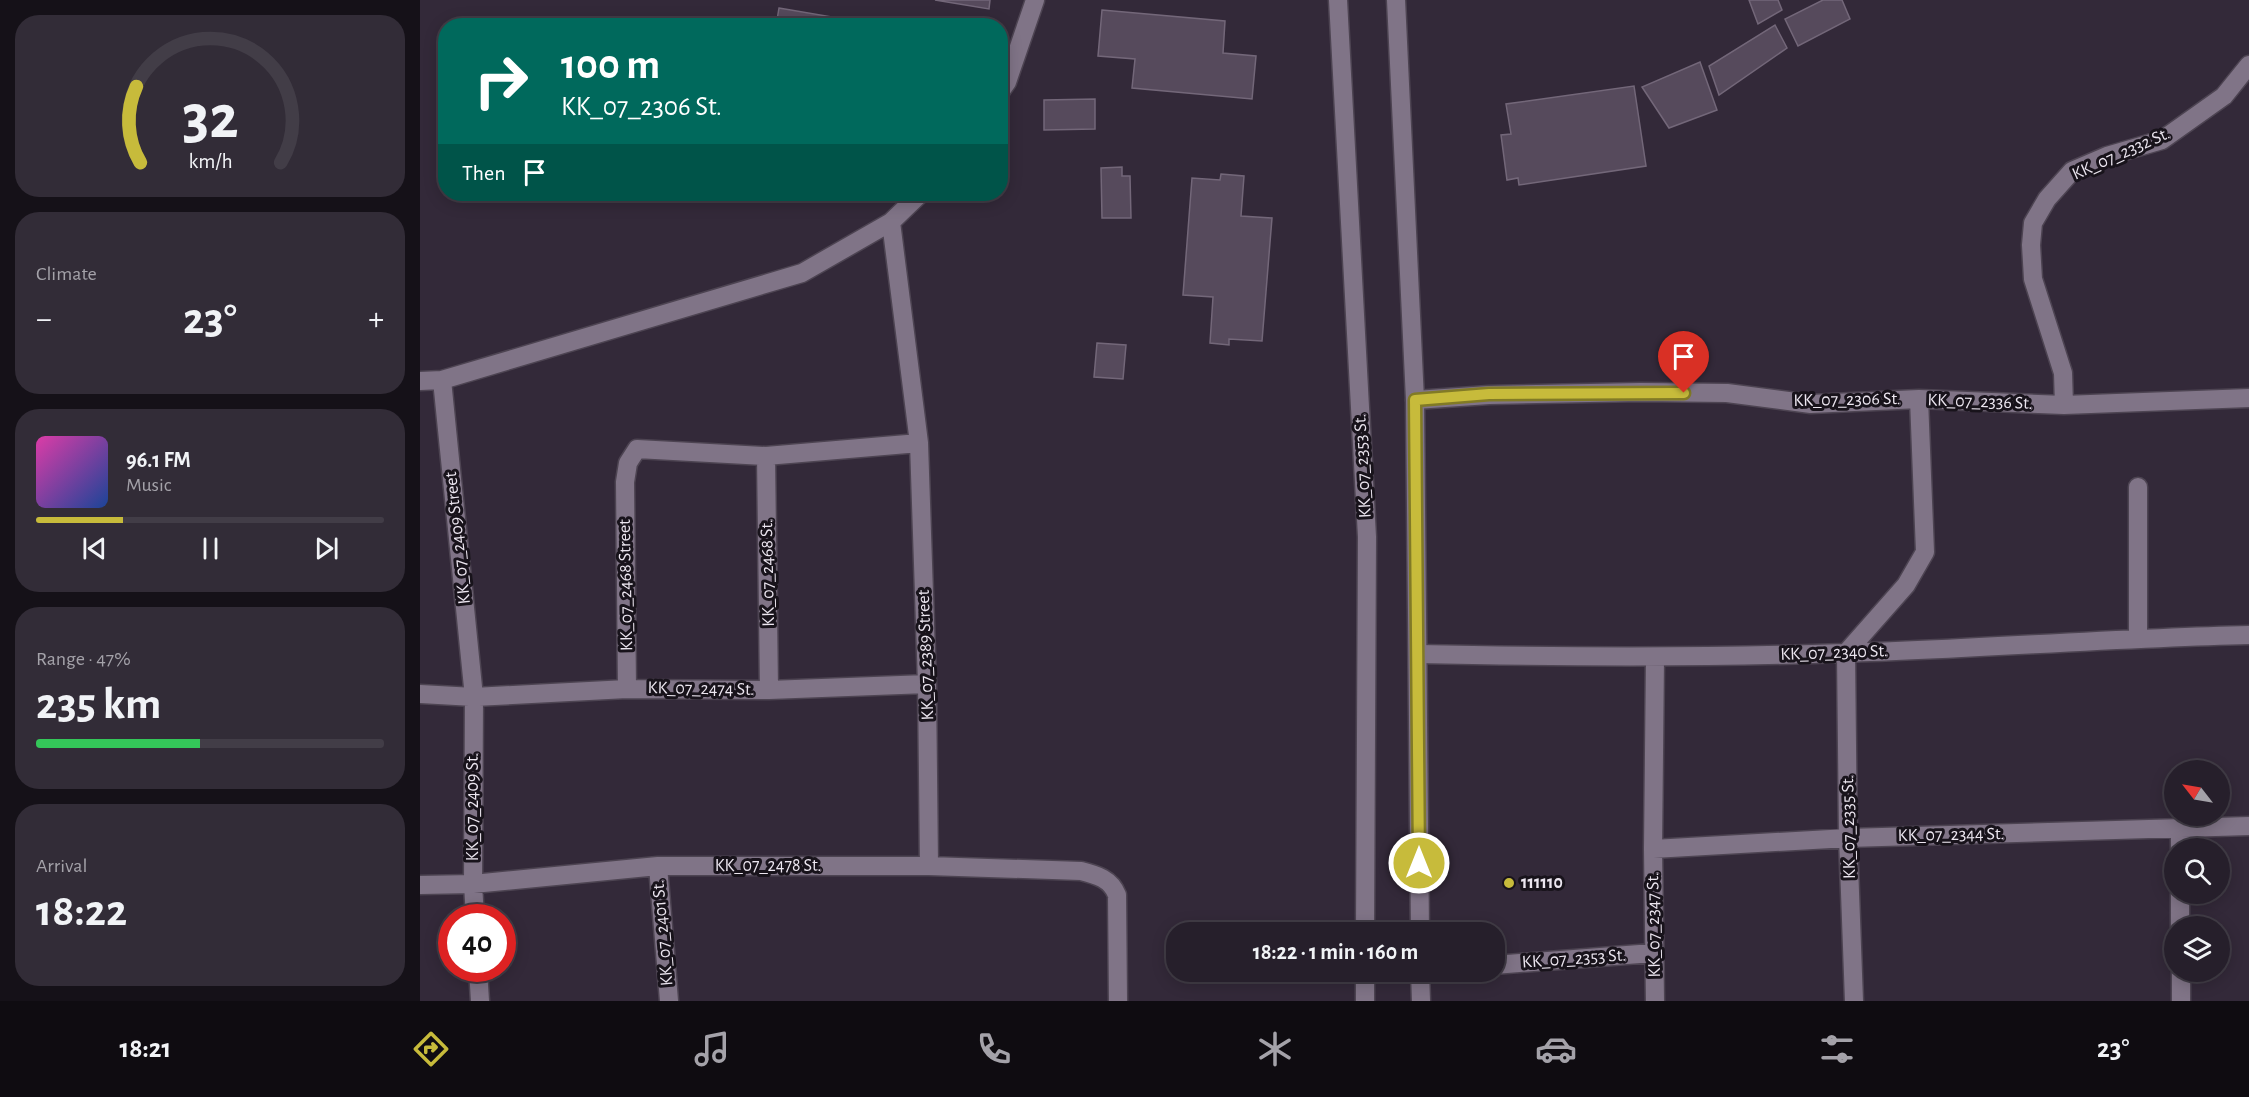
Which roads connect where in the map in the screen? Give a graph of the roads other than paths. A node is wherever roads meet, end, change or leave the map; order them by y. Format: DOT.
graph roads {
  1 [pos="1338,0"];
  2 [pos="1396,0"];
  3 [pos="1033,7"];
  4 [pos="2249,65"];
  5 [pos="1008,79"];
  6 [pos="913,201"];
  7 [pos="891,222"];
  8 [pos="442,380"];
  9 [pos="420,381"];
  10 [pos="2249,398"];
  11 [pos="1919,399"];
  12 [pos="1415,400"];
  13 [pos="2064,405"];
  14 [pos="919,443"];
  15 [pos="766,456"];
  16 [pos="2138,487"];
  17 [pos="2249,635"];
  18 [pos="2138,638"];
  19 [pos="1846,653"];
  20 [pos="1418,654"];
  21 [pos="1655,658"];
  22 [pos="927,684"];
  23 [pos="627,689"];
  24 [pos="769,690"];
  25 [pos="420,694"];
  26 [pos="474,697"];
  27 [pos="2249,826"];
  28 [pos="2180,829"];
  29 [pos="1848,838"];
  30 [pos="2180,838"];
  31 [pos="1653,849"];
  32 [pos="658,866"];
  33 [pos="929,867"];
  34 [pos="473,884"];
  35 [pos="420,885"];
  36 [pos="474,904"];
  37 [pos="1365,922"];
  38 [pos="1420,922"];
  39 [pos="1653,953"];
  40 [pos="1505,964"];
  41 [pos="479,982"];
  42 [pos="1365,982"];
  43 [pos="1420,982"];
  44 [pos="2181,982"];
  45 [pos="480,1001"];
  46 [pos="669,1001"];
  47 [pos="1118,1001"];
  48 [pos="1365,1001"];
  49 [pos="1421,1001"];
  50 [pos="1655,1001"];
  51 [pos="1854,1001"];
  52 [pos="2181,1001"];
  1 -- 37 [label="street, KK_07_2353 St."];
  2 -- 12 [label="street"];
  3 -- 5 [label="street"];
  4 -- 13 [label="street, KK_07_2332 St."];
  6 -- 7 [label="street"];
  7 -- 8 [label="street"];
  7 -- 14 [label="street, KK_07_2389 Street"];
  8 -- 9 [label="street"];
  8 -- 26 [label="street, KK_07_2409 Street"];
  10 -- 13 [label="street, KK_07_2336 St."];
  11 -- 12 [label="street, KK_07_2306 St."];
  11 -- 13 [label="street, KK_07_2336 St."];
  11 -- 19 [label="street, KK_07_2336 St."];
  12 -- 20 [label="street"];
  14 -- 15 [label="street"];
  14 -- 22 [label="street, KK_07_2389 Street"];
  15 -- 23 [label="street, KK_07_2468 Street"];
  15 -- 24 [label="street, KK_07_2468 St."];
  16 -- 18 [label="street"];
  17 -- 18 [label="street, KK_07_2340 St."];
  18 -- 19 [label="street, KK_07_2340 St."];
  19 -- 21 [label="street, KK_07_2340 St."];
  19 -- 29 [label="street, KK_07_2335 St."];
  20 -- 21 [label="street, KK_07_2340 St."];
  20 -- 38 [label="street"];
  21 -- 31 [label="street, KK_07_2347 St."];
  22 -- 24 [label="street, KK_07_2474 St."];
  22 -- 33 [label="street, KK_07_2389 Street"];
  23 -- 24 [label="street, KK_07_2474 St."];
  23 -- 26 [label="street, KK_07_2474 St."];
  25 -- 26 [label="street, KK_07_2474 St."];
  26 -- 34 [label="street, KK_07_2409 St."];
  27 -- 28 [label="street, KK_07_2344 St."];
  28 -- 29 [label="street, KK_07_2344 St."];
  28 -- 30 [label="street"];
  29 -- 31 [label="street, KK_07_2344 St."];
  29 -- 51 [label="street, KK_07_2335 St."];
  31 -- 39 [label="street, KK_07_2347 St."];
  32 -- 33 [label="street, KK_07_2478 St."];
  32 -- 34 [label="street, KK_07_2478 St."];
  32 -- 46 [label="street, KK_07_2401 St."];
  33 -- 47 [label="street, KK_07_2478 St."];
  34 -- 35 [label="street, KK_07_2478 St."];
  34 -- 36 [label="street, KK_07_2409 St."];
  39 -- 40 [label="street, KK_07_2353 St."];
  39 -- 50 [label="street, KK_07_2347 St."];
  41 -- 45 [label="street"];
  42 -- 48 [label="street"];
  43 -- 49 [label="street"];
  44 -- 52 [label="street"];
}
